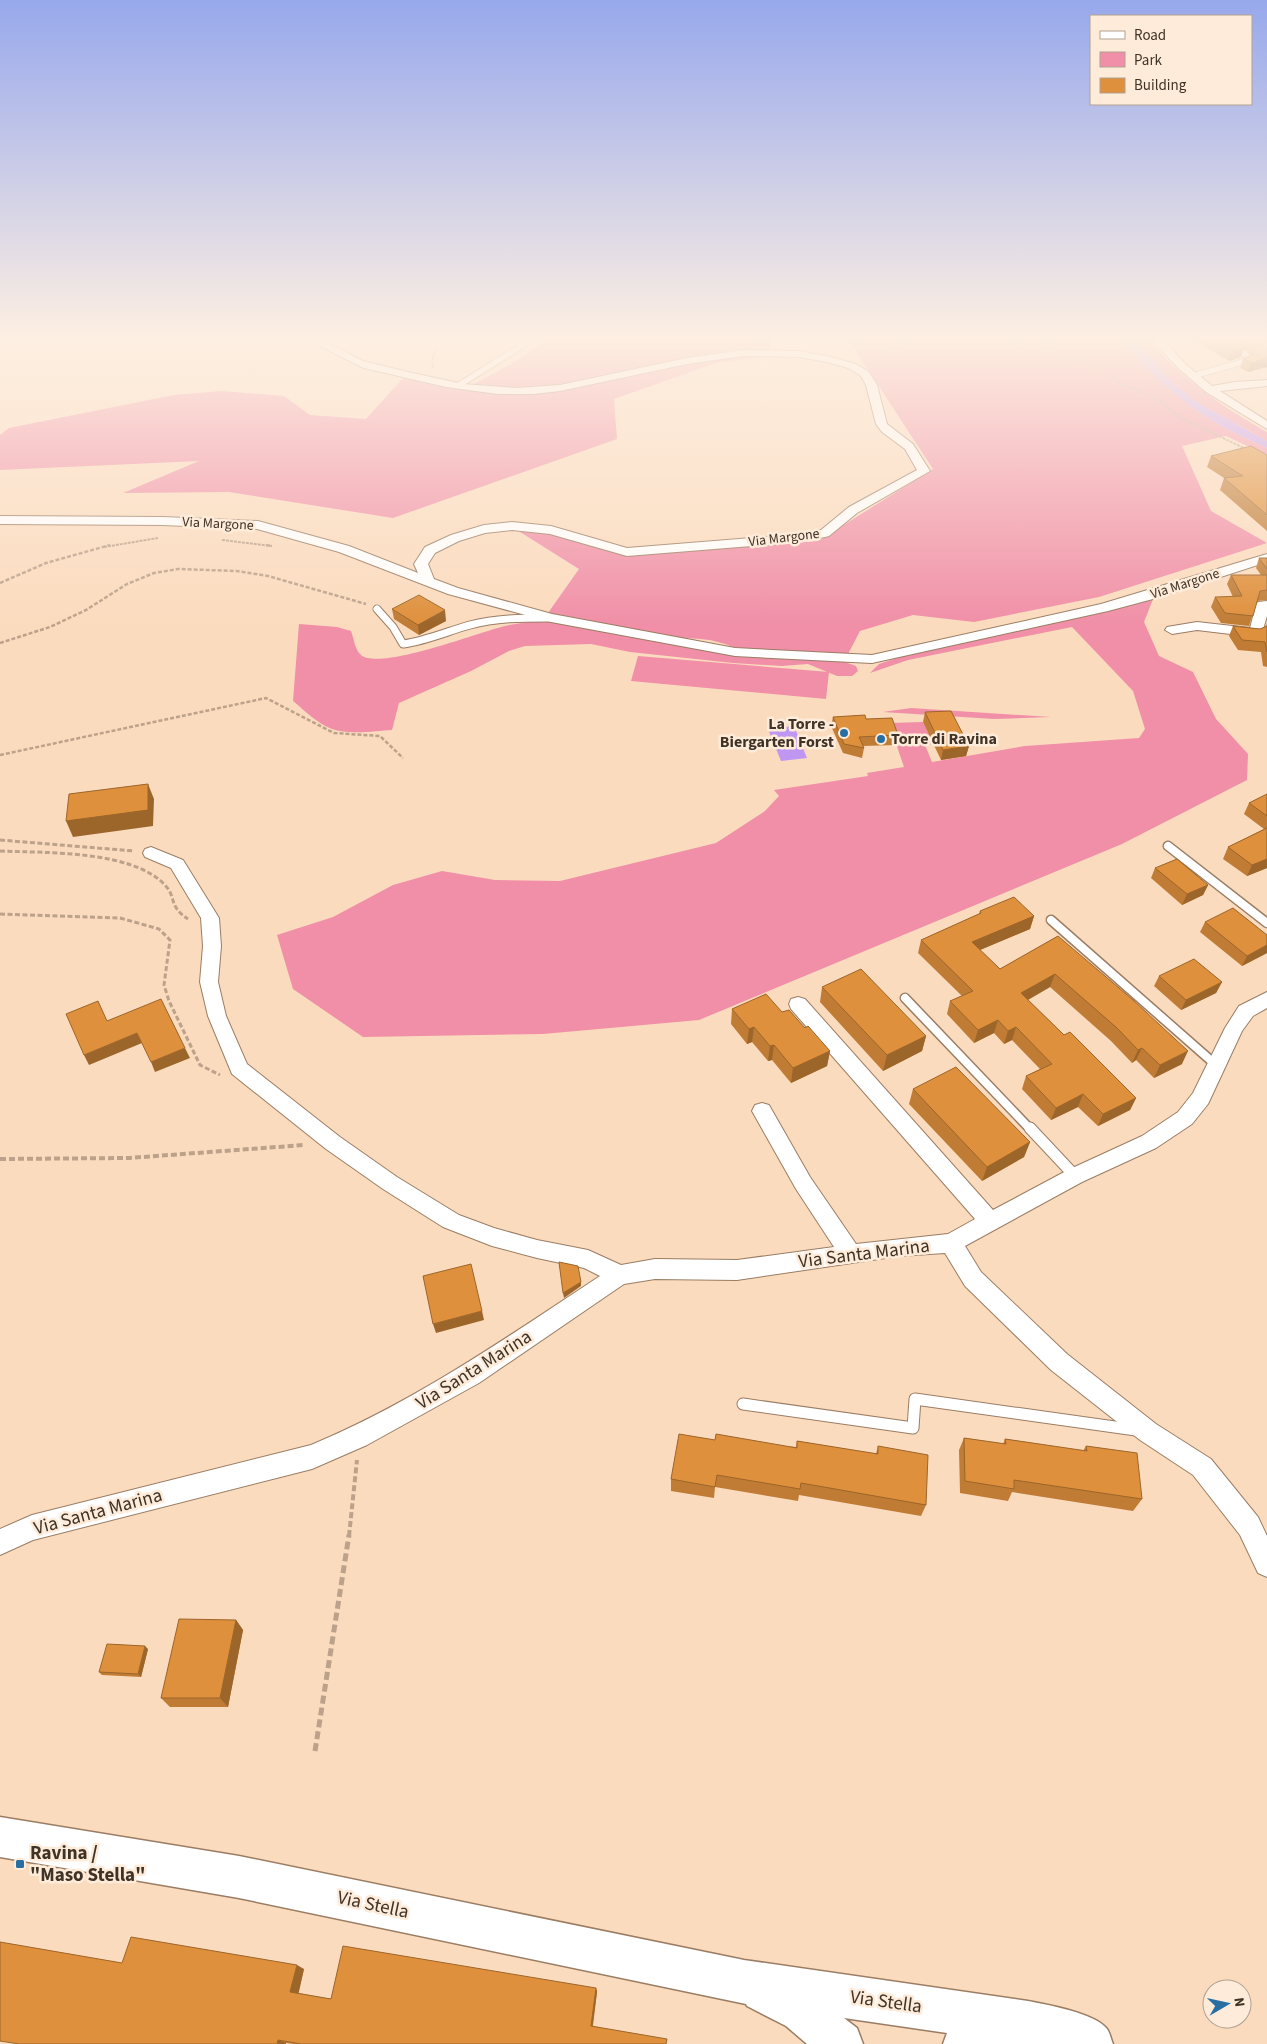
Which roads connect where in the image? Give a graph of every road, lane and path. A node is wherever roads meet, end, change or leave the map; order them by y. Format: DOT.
graph roads {
  1 [pos="894,434"];
  2 [pos="1217,434"];
  3 [pos="1251,451"];
  4 [pos="0,520"];
  5 [pos="163,538"];
  6 [pos="217,540"];
  7 [pos="275,546"];
  8 [pos="1267,558"];
  9 [pos="428,581"];
  10 [pos="0,583"];
  11 [pos="1267,605"];
  12 [pos="377,609"];
  13 [pos="551,618"];
  14 [pos="1172,630"];
  15 [pos="0,643"];
  16 [pos="0,755"];
  17 [pos="403,758"];
  18 [pos="0,840"];
  19 [pos="1168,846"];
  20 [pos="0,851"];
  21 [pos="151,853"];
  22 [pos="0,914"];
  23 [pos="1051,920"];
  24 [pos="194,922"];
  25 [pos="1267,924"];
  26 [pos="905,998"];
  27 [pos="1267,999"];
  28 [pos="798,1004"];
  29 [pos="1216,1065"];
  30 [pos="251,1079"];
  31 [pos="762,1111"];
  32 [pos="333,1143"];
  33 [pos="0,1159"];
  34 [pos="1075,1176"];
  35 [pos="991,1222"];
  36 [pos="951,1243"];
  37 [pos="852,1255"];
  38 [pos="619,1275"];
  39 [pos="743,1404"];
  40 [pos="1148,1432"];
  41 [pos="359,1437"];
  42 [pos="0,1542"];
  43 [pos="1267,1564"];
  44 [pos="316,1751"];
  45 [pos="0,1837"];
  46 [pos="744,1982"];
  47 [pos="1028,2022"];
  48 [pos="841,2044"];
  49 [pos="965,2044"];
  50 [pos="1091,2044"];
  1 -- 9 [label="street, Via Margone"];
  2 -- 3 [label="path"];
  4 -- 9 [label="street, Via Margone"];
  5 -- 10 [label="path"];
  6 -- 7 [label="path"];
  8 -- 13 [label="street, Via Margone"];
  9 -- 13 [label="street, Via Margone"];
  11 -- 14 [label="street"];
  12 -- 13 [label="lane"];
  12 -- 15 [label="path"];
  16 -- 17 [label="path"];
  18 -- 21 [label="path"];
  19 -- 25 [label="lane"];
  20 -- 24 [label="path"];
  21 -- 30 [label="street"];
  22 -- 30 [label="path"];
  23 -- 29 [label="lane"];
  26 -- 34 [label="lane"];
  27 -- 29 [label="street, Via Santa Marina"];
  28 -- 35 [label="street"];
  29 -- 34 [label="street, Via Santa Marina"];
  30 -- 32 [label="street"];
  31 -- 37 [label="street"];
  32 -- 33 [label="path"];
  32 -- 38 [label="street"];
  34 -- 35 [label="street, Via Santa Marina"];
  35 -- 36 [label="street, Via Santa Marina"];
  36 -- 37 [label="street, Via Santa Marina"];
  36 -- 40 [label="street, Via Santa Marina"];
  37 -- 38 [label="street, Via Santa Marina"];
  38 -- 41 [label="street, Via Santa Marina"];
  39 -- 40 [label="lane, Via Santa Marina"];
  40 -- 43 [label="street, Via Santa Marina"];
  41 -- 42 [label="street, Via Santa Marina"];
  41 -- 44 [label="path"];
  45 -- 46 [label="main road, Via Stella"];
  46 -- 47 [label="main road, Via Stella"];
  46 -- 48 [label="main road, Via Stella"];
  47 -- 49 [label="main road, Via Stella"];
  47 -- 50 [label="main road, Via Stella"];
}
